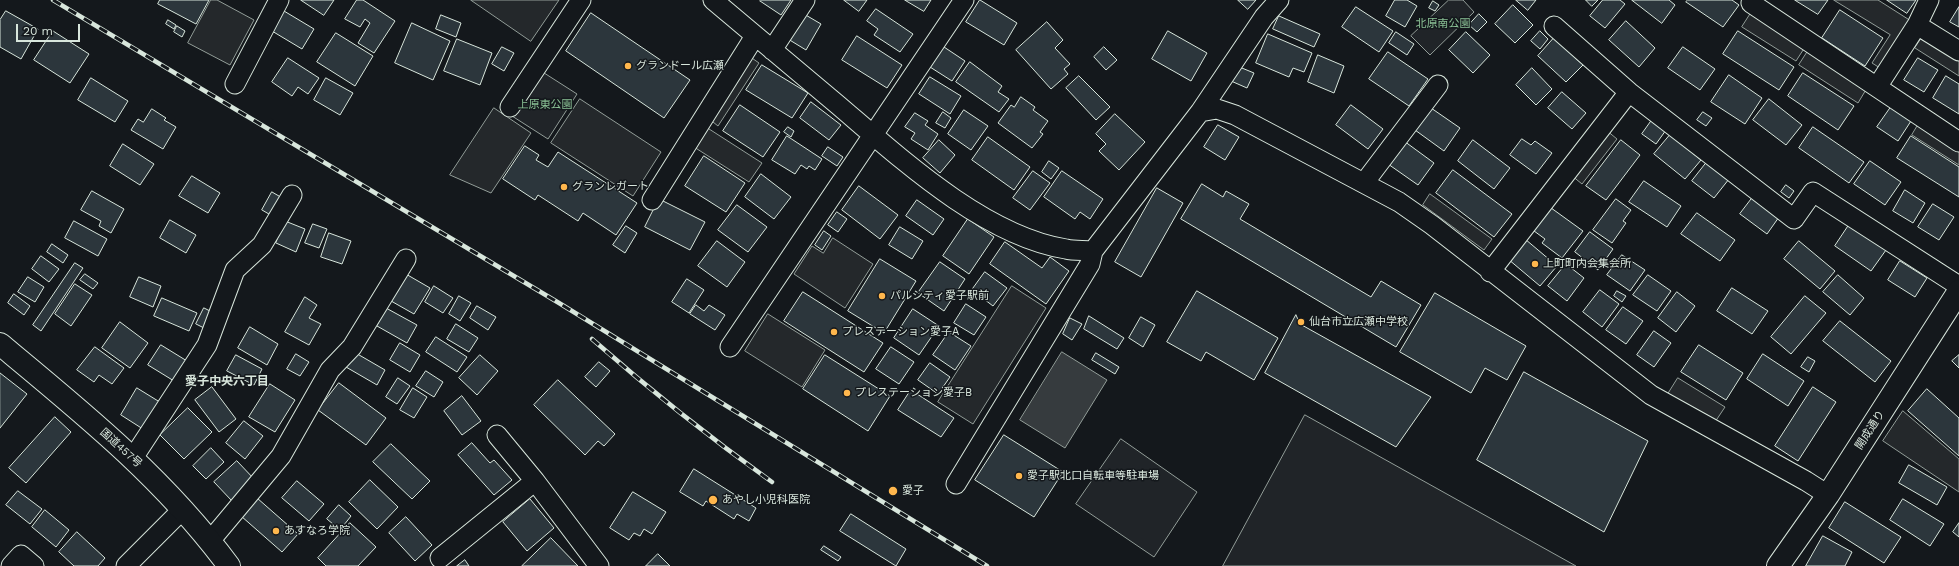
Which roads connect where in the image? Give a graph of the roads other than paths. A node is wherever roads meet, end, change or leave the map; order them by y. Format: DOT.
graph roads {
  1 [pos="279,0"];
  2 [pos="581,0"];
  3 [pos="713,0"];
  4 [pos="805,0"];
  5 [pos="964,0"];
  6 [pos="1278,0"];
  7 [pos="1929,0"];
  8 [pos="1751,3"];
  9 [pos="1918,25"];
  10 [pos="1554,26"];
  11 [pos="755,36"];
  12 [pos="772,50"];
  13 [pos="1959,51"];
  14 [pos="235,84"];
  15 [pos="1438,85"];
  16 [pos="1877,87"];
  17 [pos="1628,92"];
  18 [pos="510,107"];
  19 [pos="1200,112"];
  20 [pos="873,135"];
  21 [pos="1959,142"];
  22 [pos="1364,183"];
  23 [pos="292,195"];
  24 [pos="652,200"];
  25 [pos="1093,251"];
  26 [pos="406,258"];
  27 [pos="1490,272"];
  28 [pos="1959,286"];
  29 [pos="1959,291"];
  30 [pos="0,344"];
  31 [pos="730,347"];
  32 [pos="497,435"];
  33 [pos="133,458"];
  34 [pos="535,481"];
  35 [pos="956,484"];
  36 [pos="1828,495"];
  37 [pos="184,509"];
  38 [pos="210,541"];
  39 [pos="440,558"];
  40 [pos="11,566"];
  41 [pos="34,566"];
  42 [pos="126,566"];
  43 [pos="228,566"];
  44 [pos="599,566"];
  45 [pos="1778,566"];
  1 -- 14 [label="street"];
  2 -- 18 [label="street"];
  3 -- 11 [label="street"];
  4 -- 12 [label="street"];
  5 -- 20 [label="street"];
  6 -- 19 [label="street"];
  7 -- 9 [label="street"];
  8 -- 16 [label="street"];
  9 -- 13 [label="street"];
  9 -- 16 [label="street"];
  10 -- 17 [label="street"];
  11 -- 12 [label="street"];
  11 -- 24 [label="street"];
  12 -- 20 [label="street"];
  15 -- 22 [label="street"];
  16 -- 21 [label="street"];
  17 -- 27 [label="street"];
  17 -- 28 [label="street"];
  19 -- 22 [label="street"];
  19 -- 25 [label="street"];
  20 -- 25 [label="street"];
  20 -- 31 [label="street"];
  22 -- 27 [label="street"];
  23 -- 33 [label="street"];
  25 -- 35 [label="street"];
  26 -- 38 [label="street"];
  27 -- 36 [label="street"];
  29 -- 36 [label="main road, 開成通り"];
  30 -- 33 [label="main road, 国道457号"];
  32 -- 34 [label="street"];
  33 -- 37 [label="main road, 国道457号"];
  34 -- 39 [label="street"];
  34 -- 44 [label="street"];
  36 -- 45 [label="main road, 開成通り"];
  37 -- 38 [label="main road, 国道457号"];
  37 -- 42 [label="street"];
  38 -- 43 [label="main road, 国道457号"];
  40 -- 41 [label="street"];
}
